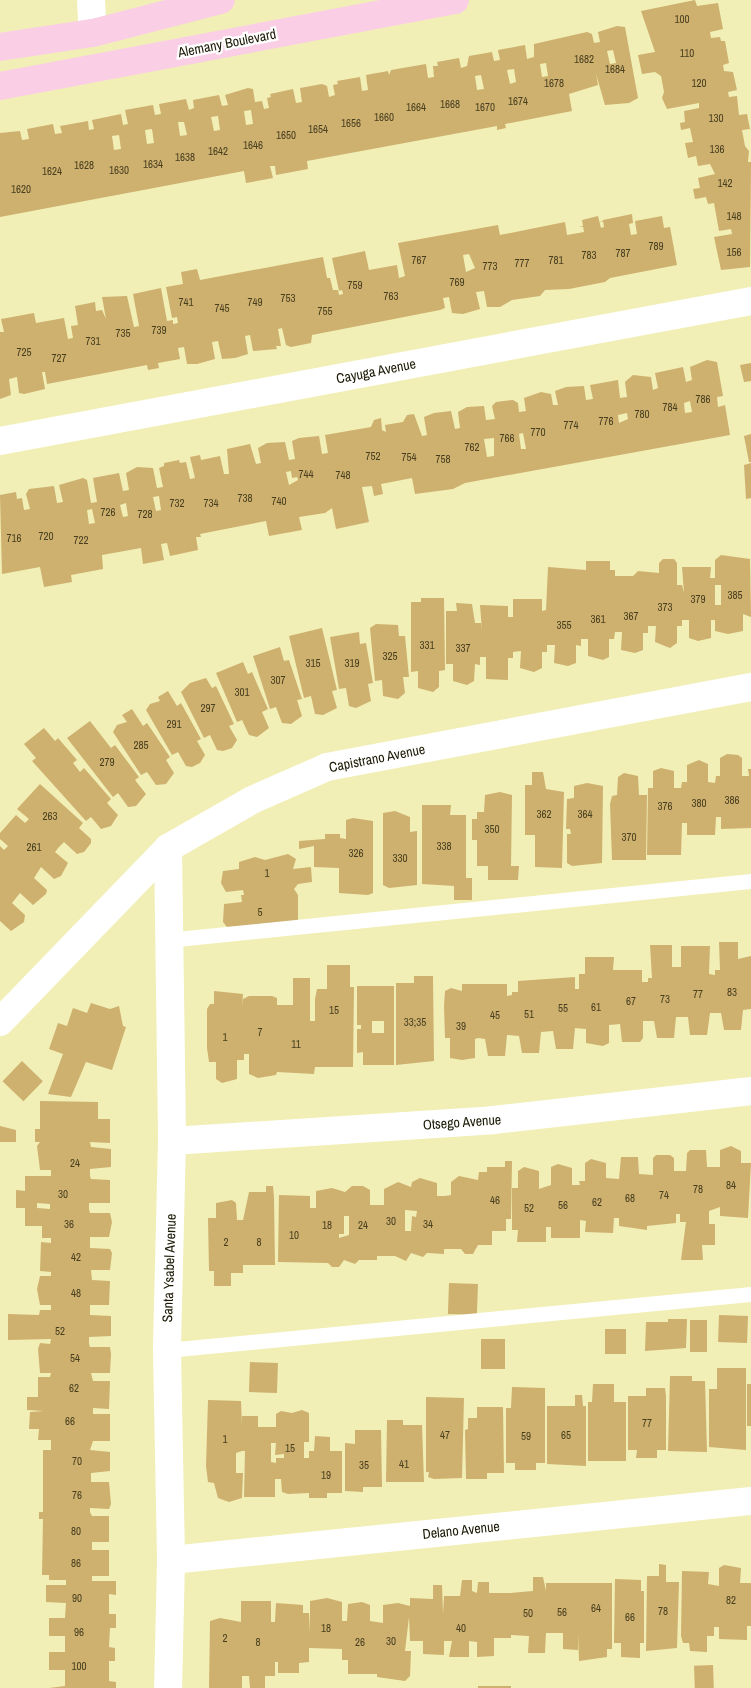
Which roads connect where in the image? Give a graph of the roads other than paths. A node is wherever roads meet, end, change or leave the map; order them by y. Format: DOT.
graph roads {
  1 [pos="91,0"];
  2 [pos="221,0"];
  3 [pos="455,0"];
  4 [pos="93,33"];
  5 [pos="0,47"];
  6 [pos="0,86"];
  7 [pos="751,301"];
  8 [pos="0,441"];
  9 [pos="751,687"];
  10 [pos="168,848"];
  11 [pos="751,881"];
  12 [pos="167,940"];
  13 [pos="0,1022"];
  14 [pos="751,1091"];
  15 [pos="172,1141"];
  16 [pos="751,1294"];
  17 [pos="167,1350"];
  18 [pos="751,1501"];
  19 [pos="171,1560"];
  20 [pos="168,1688"];
  1 -- 4 [label="street"];
  2 -- 4 [label="main road"];
  3 -- 6 [label="main road, Alemany Boulevard"];
  4 -- 5 [label="main road"];
  7 -- 8 [label="street, Cayuga Avenue"];
  9 -- 10 [label="street, Capistrano Avenue"];
  10 -- 12 [label="street, Santa Ysabel Avenue"];
  10 -- 13 [label="street, Capistrano Avenue"];
  11 -- 12 [label="lane"];
  12 -- 15 [label="street, Santa Ysabel Avenue"];
  14 -- 15 [label="street, Otsego Avenue"];
  15 -- 17 [label="street, Santa Ysabel Avenue"];
  16 -- 17 [label="lane"];
  17 -- 19 [label="street, Santa Ysabel Avenue"];
  18 -- 19 [label="street, Delano Avenue"];
  19 -- 20 [label="street, Santa Ysabel Avenue"];
}
